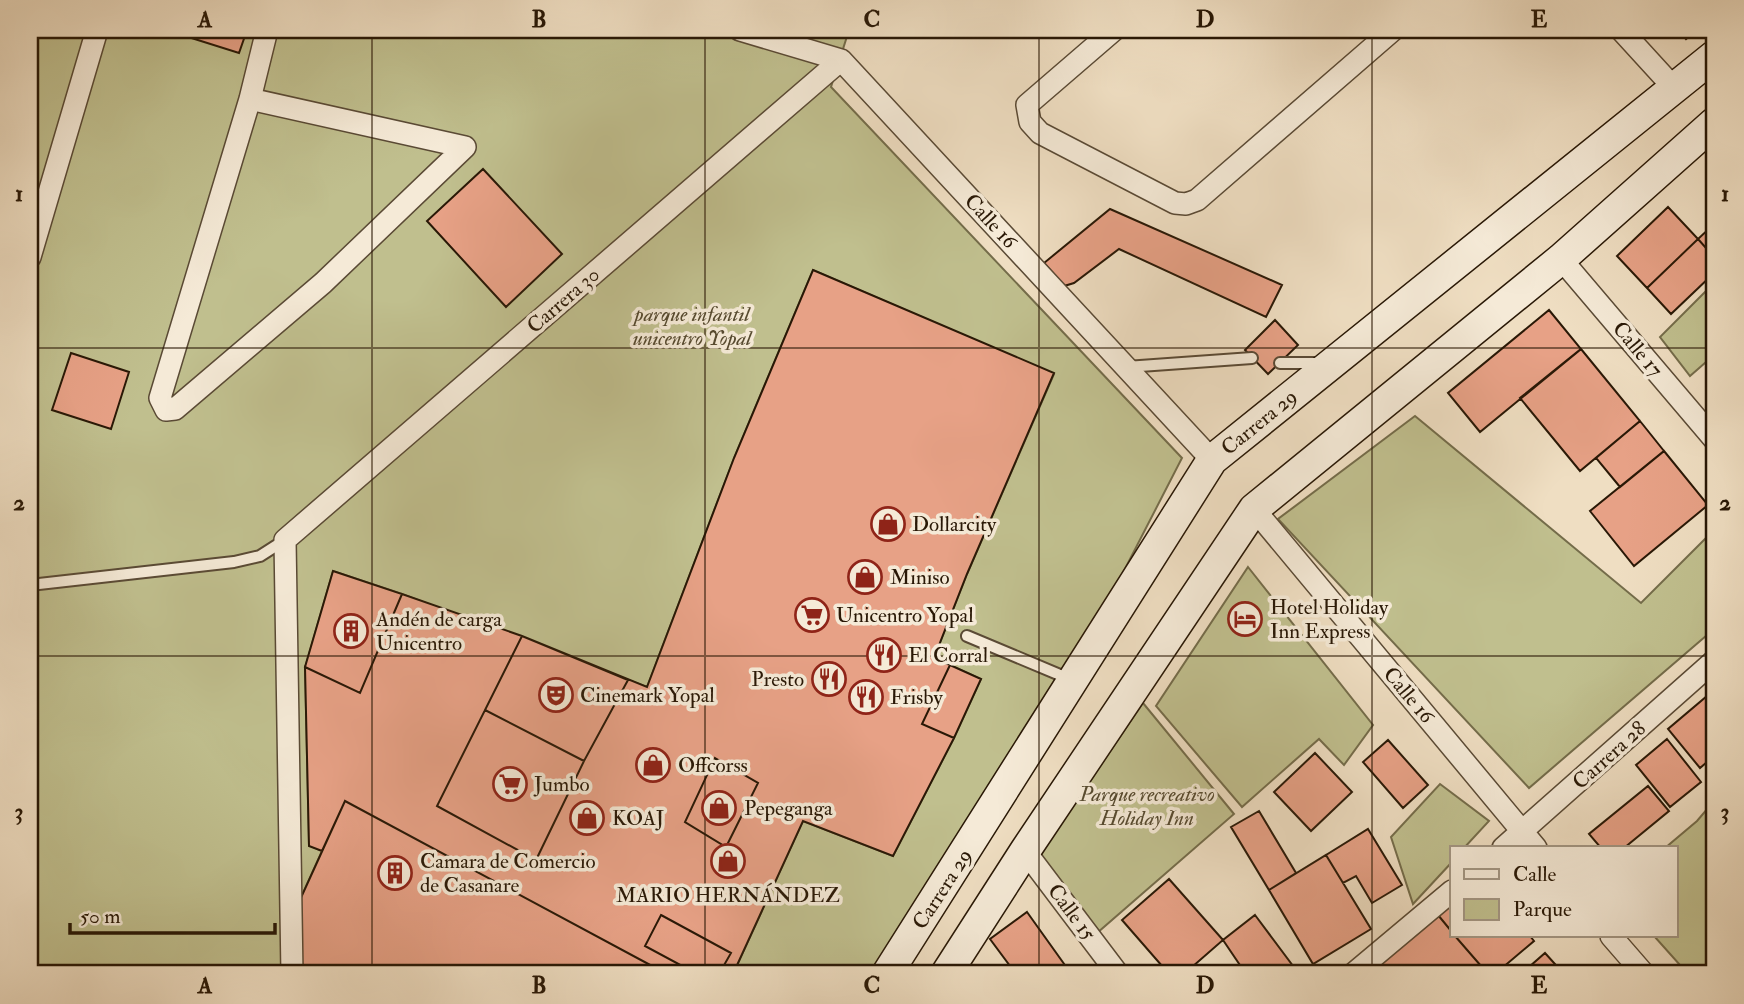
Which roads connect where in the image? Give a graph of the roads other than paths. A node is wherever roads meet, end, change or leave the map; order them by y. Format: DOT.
graph roads {
  1 [pos="97,30"];
  2 [pos="267,30"];
  3 [pos="740,30"];
  4 [pos="1114,30"];
  5 [pos="1393,30"];
  6 [pos="1621,30"];
  7 [pos="1714,56"];
  8 [pos="841,60"];
  9 [pos="1674,88"];
  10 [pos="250,99"];
  11 [pos="1712,130"];
  12 [pos="31,258"];
  13 [pos="1561,259"];
  14 [pos="1252,358"];
  15 [pos="1280,363"];
  16 [pos="1331,364"];
  17 [pos="1126,367"];
  18 [pos="1714,439"];
  19 [pos="1212,460"];
  20 [pos="1254,509"];
  21 [pos="285,540"];
  22 [pos="30,585"];
  23 [pos="967,636"];
  24 [pos="1714,661"];
  25 [pos="1074,681"];
  26 [pos="1530,840"];
  27 [pos="1510,846"];
  28 [pos="1025,851"];
  29 [pos="1450,893"];
  30 [pos="1612,937"];
  31 [pos="292,974"];
  32 [pos="887,974"];
  33 [pos="946,974"];
  34 [pos="1118,974"];
  35 [pos="1353,974"];
  36 [pos="1644,974"];
  1 -- 12 [label="street"];
  2 -- 10 [label="street"];
  3 -- 8 [label="street"];
  4 -- 5 [label="street"];
  6 -- 9 [label="street"];
  7 -- 9 [label="main road, Carrera 29"];
  8 -- 17 [label="street, Calle 16"];
  8 -- 21 [label="street, Carrera 30"];
  9 -- 16 [label="main road, Carrera 29"];
  10 -- 10 [label="street"];
  11 -- 13 [label="main road"];
  13 -- 18 [label="street, Calle 17"];
  13 -- 20 [label="main road"];
  14 -- 17 [label="lane"];
  15 -- 16 [label="lane"];
  16 -- 19 [label="main road, Carrera 29"];
  17 -- 19 [label="street, Calle 16"];
  19 -- 25 [label="main road, Carrera 29"];
  20 -- 26 [label="street, Calle 16"];
  20 -- 28 [label="main road"];
  21 -- 22 [label="lane"];
  21 -- 31 [label="street"];
  23 -- 25 [label="lane"];
  24 -- 26 [label="street, Carrera 28"];
  25 -- 32 [label="main road, Carrera 29"];
  26 -- 27 [label="street, Carrera 28"];
  28 -- 33 [label="main road"];
  28 -- 34 [label="street, Calle 15"];
  29 -- 35 [label="street"];
  30 -- 36 [label="street"];
}
